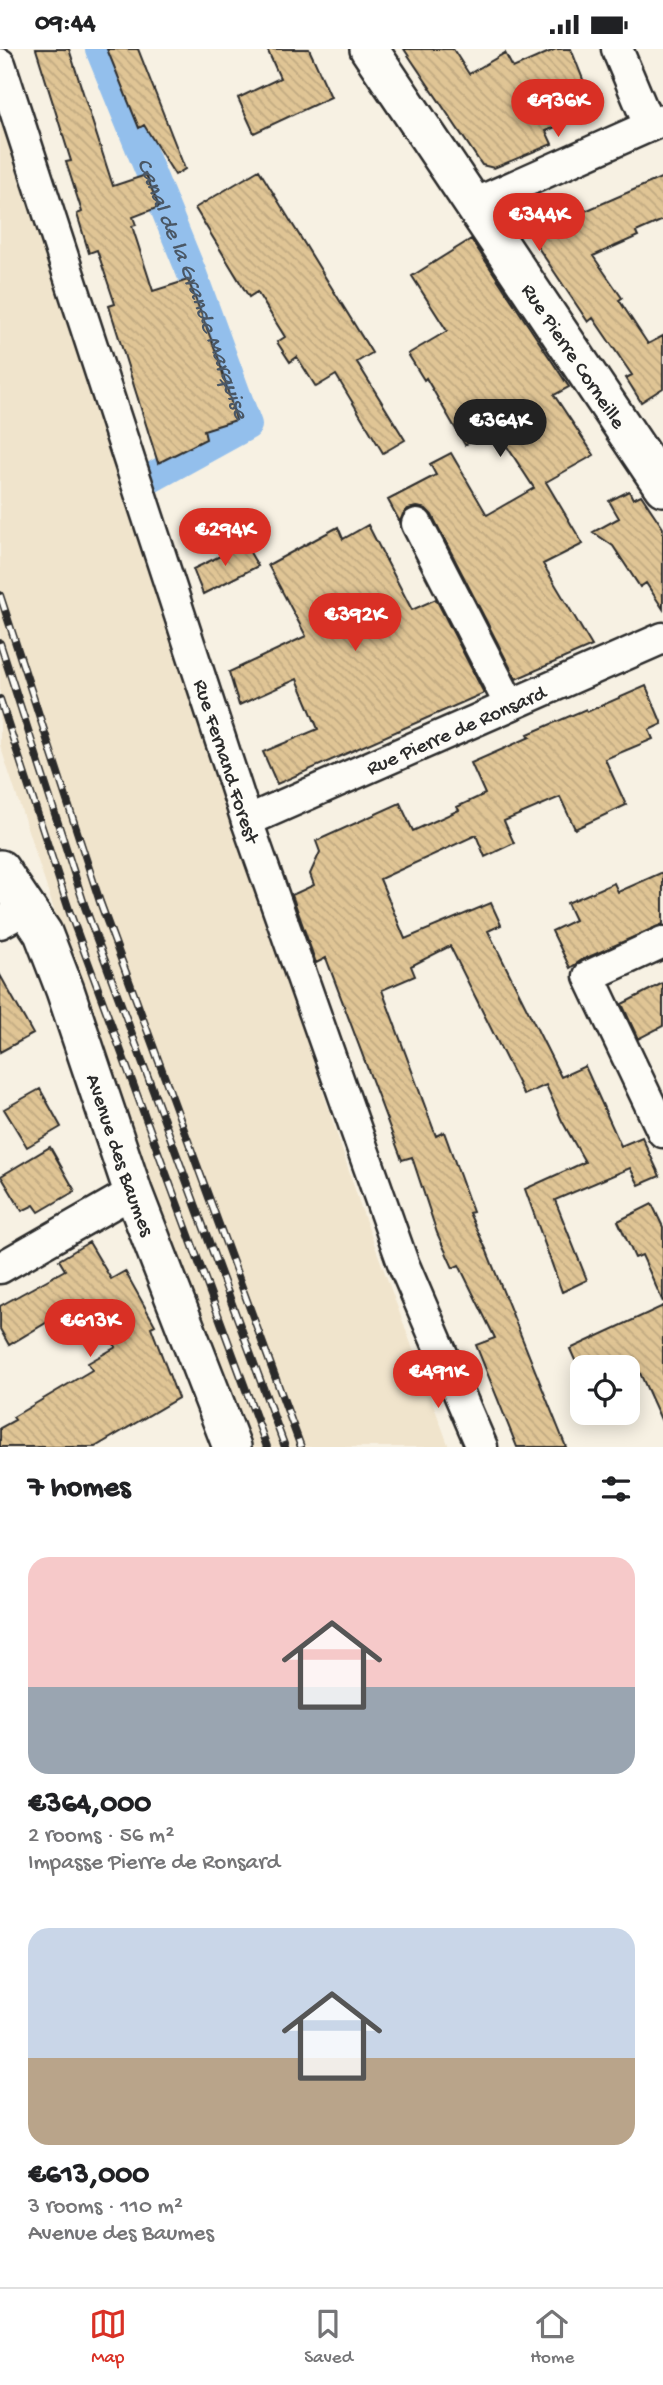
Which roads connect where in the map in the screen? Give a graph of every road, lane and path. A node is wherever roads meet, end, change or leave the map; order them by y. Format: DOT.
graph roads {
  1 [pos="369,49"];
  2 [pos="617,49"];
  3 [pos="0,64"];
  4 [pos="656,123"];
  5 [pos="472,205"];
  6 [pos="663,487"];
  7 [pos="417,524"];
  8 [pos="663,638"];
  9 [pos="510,705"];
  10 [pos="247,821"];
  11 [pos="0,869"];
  12 [pos="14,915"];
  13 [pos="663,942"];
  14 [pos="663,1132"];
  15 [pos="133,1192"];
  16 [pos="0,1268"];
  17 [pos="232,1447"];
  18 [pos="482,1447"];
  1 -- 5 [label="street, Rue Pierre Corneille"];
  2 -- 4 [label="street"];
  3 -- 10 [label="street, Rue Fernand Forest"];
  4 -- 5 [label="street"];
  5 -- 6 [label="street, Rue Pierre Corneille"];
  7 -- 9 [label="street"];
  8 -- 9 [label="street, Rue Pierre de Ronsard"];
  9 -- 10 [label="street, Rue Pierre de Ronsard"];
  10 -- 18 [label="street, Rue Fernand Forest"];
  11 -- 12 [label="street, Avenue des Baumes"];
  12 -- 15 [label="street, Avenue des Baumes"];
  13 -- 14 [label="street"];
  15 -- 16 [label="street"];
  15 -- 17 [label="street, Avenue des Baumes"];
}
